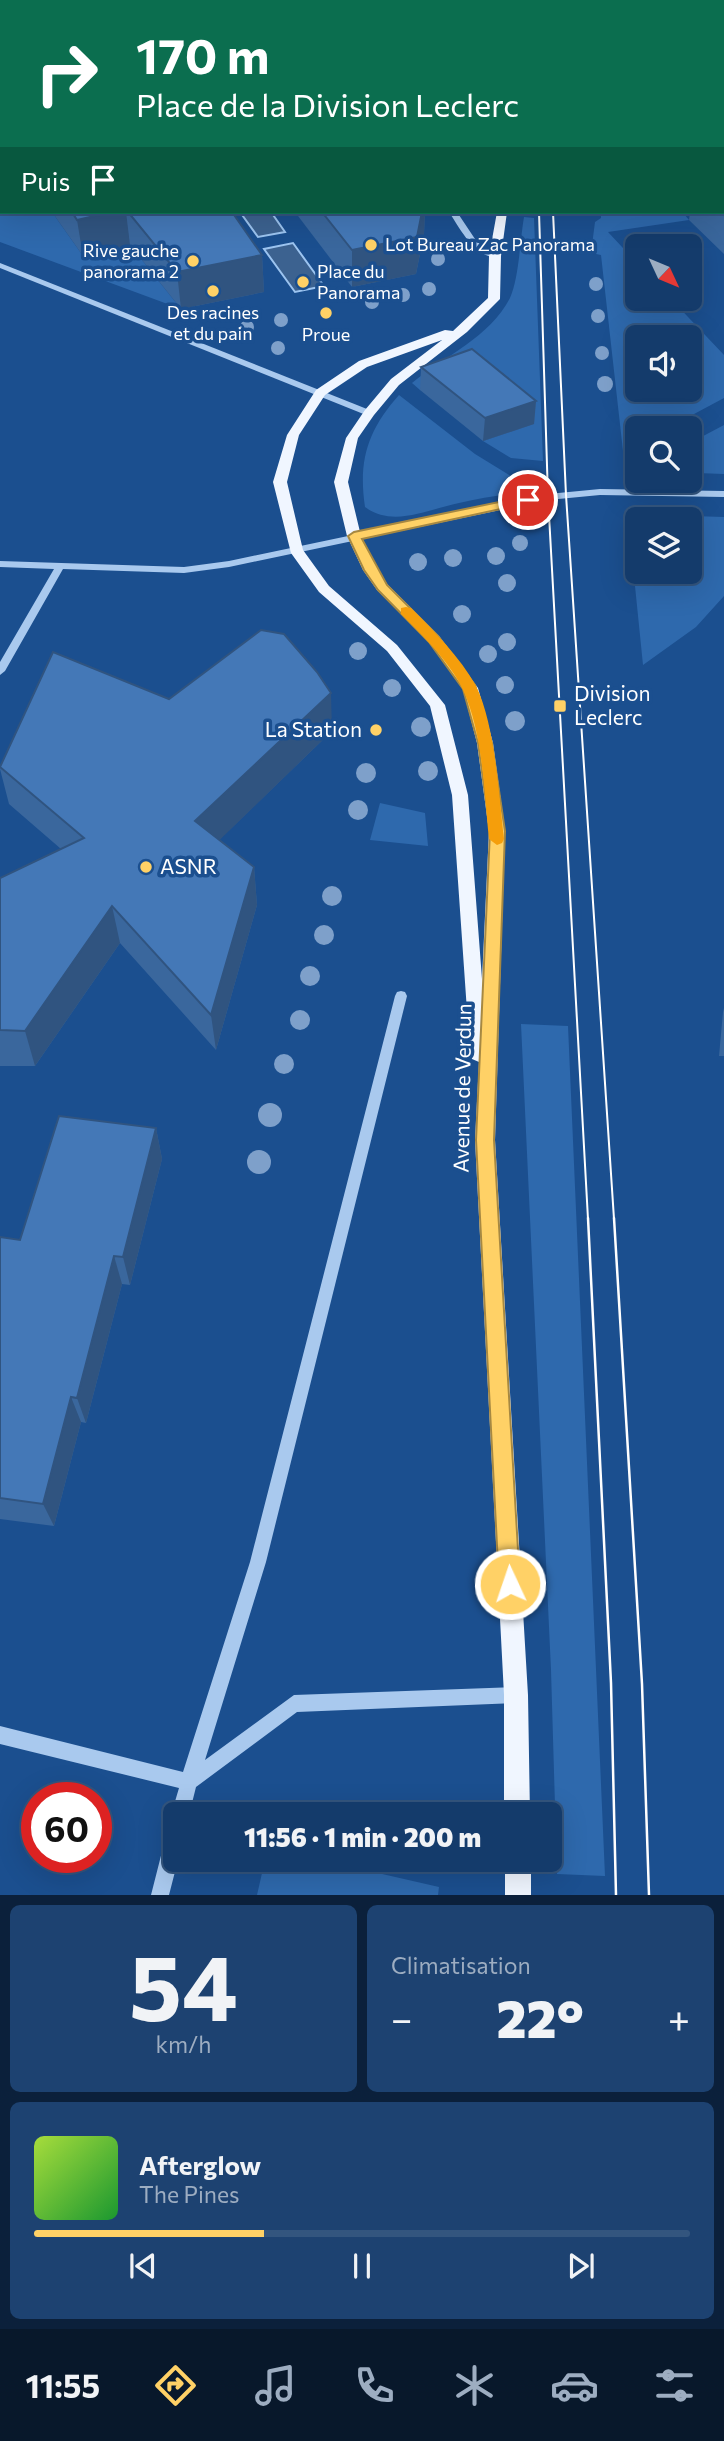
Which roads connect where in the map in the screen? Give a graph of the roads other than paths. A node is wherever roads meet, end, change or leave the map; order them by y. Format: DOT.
graph roads {
  1 [pos="454,214"];
  2 [pos="502,214"];
  3 [pos="495,256"];
  4 [pos="0,265"];
  5 [pos="463,329"];
  6 [pos="320,393"];
  7 [pos="369,412"];
  8 [pos="724,494"];
  9 [pos="354,536"];
  10 [pos="296,550"];
  11 [pos="0,564"];
  12 [pos="59,568"];
  13 [pos="0,671"];
  14 [pos="401,996"];
  15 [pos="485,1140"];
  16 [pos="516,1695"];
  17 [pos="0,1735"];
  18 [pos="189,1782"];
  19 [pos="184,1802"];
  20 [pos="517,1802"];
  21 [pos="166,1872"];
  22 [pos="518,1872"];
  23 [pos="160,1895"];
  24 [pos="518,1895"];
  1 -- 3 [label="street"];
  2 -- 3 [label="main road, Avenue de Verdun"];
  3 -- 5 [label="main road, Avenue de Verdun"];
  4 -- 6 [label="street"];
  5 -- 6 [label="main road"];
  5 -- 7 [label="main road, Avenue de Verdun"];
  6 -- 7 [label="street"];
  6 -- 10 [label="main road"];
  7 -- 9 [label="main road, Avenue de Verdun"];
  8 -- 9 [label="street"];
  9 -- 10 [label="street"];
  9 -- 15 [label="main road, Avenue de Verdun"];
  10 -- 12 [label="street"];
  10 -- 15 [label="main road"];
  11 -- 12 [label="street"];
  12 -- 13 [label="street"];
  14 -- 18 [label="street"];
  15 -- 16 [label="main road, Avenue de Verdun"];
  16 -- 18 [label="street"];
  16 -- 20 [label="main road, Avenue de Verdun"];
  17 -- 18 [label="street"];
  18 -- 19 [label="street"];
  21 -- 23 [label="street"];
  22 -- 24 [label="main road"];
}
